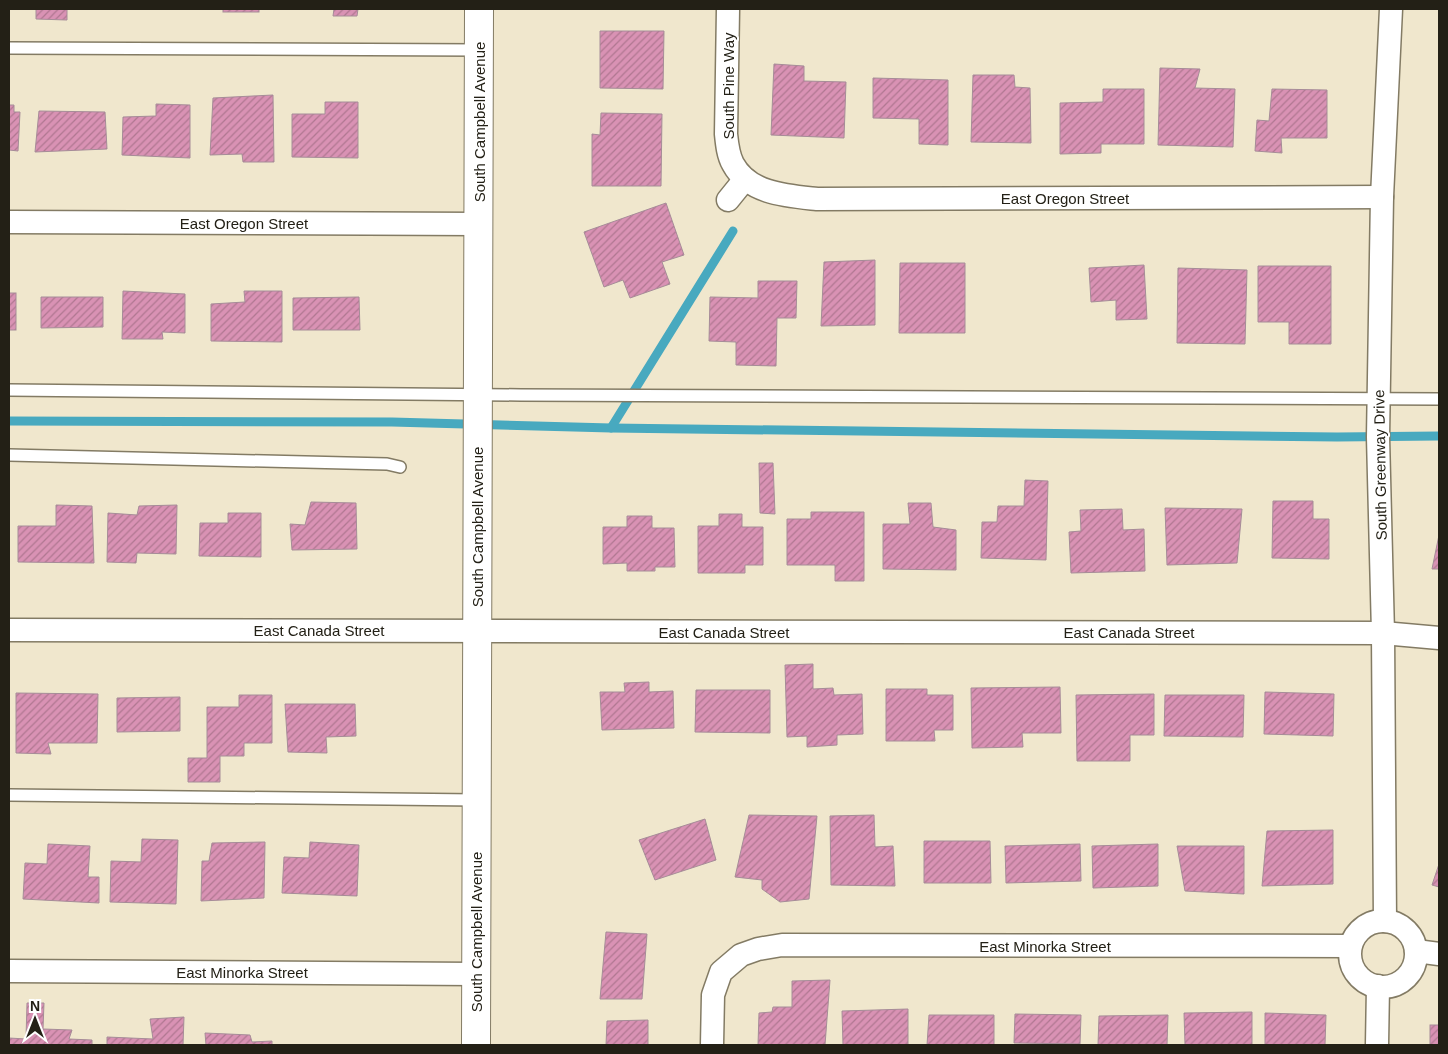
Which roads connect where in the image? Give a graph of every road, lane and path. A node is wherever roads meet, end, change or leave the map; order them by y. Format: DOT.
graph roads {
  1 [pos="479,9"];
  2 [pos="728,9"];
  3 [pos="1391,9"];
  4 [pos="9,48"];
  5 [pos="479,50"];
  6 [pos="748,181"];
  7 [pos="1382,197"];
  8 [pos="728,200"];
  9 [pos="9,222"];
  10 [pos="479,224"];
  11 [pos="9,390"];
  12 [pos="1379,398"];
  13 [pos="1439,398"];
  14 [pos="478,400"];
  15 [pos="9,455"];
  16 [pos="400,467"];
  17 [pos="9,630"];
  18 [pos="477,630"];
  19 [pos="1383,633"];
  20 [pos="1439,638"];
  21 [pos="9,796"];
  22 [pos="476,800"];
  23 [pos="1385,921"];
  24 [pos="1350,946"];
  25 [pos="1416,951"];
  26 [pos="1439,954"];
  27 [pos="9,971"];
  28 [pos="476,974"];
  29 [pos="1378,986"];
  30 [pos="476,1045"];
  31 [pos="712,1045"];
  32 [pos="1377,1045"];
  1 -- 5 [label="main road, South Campbell Avenue"];
  2 -- 6 [label="street, South Pine Way"];
  3 -- 7 [label="street, South Greenway Drive"];
  4 -- 5 [label="lane"];
  5 -- 10 [label="main road, South Campbell Avenue"];
  6 -- 7 [label="street, East Oregon Street"];
  6 -- 8 [label="street"];
  7 -- 12 [label="street, South Greenway Drive"];
  9 -- 10 [label="street, East Oregon Street"];
  10 -- 14 [label="main road, South Campbell Avenue"];
  11 -- 14 [label="lane"];
  12 -- 13 [label="lane"];
  12 -- 14 [label="lane"];
  12 -- 19 [label="street, South Greenway Drive"];
  14 -- 18 [label="main road, South Campbell Avenue"];
  15 -- 16 [label="lane"];
  17 -- 18 [label="street, East Canada Street"];
  18 -- 19 [label="street, East Canada Street"];
  18 -- 22 [label="main road, South Campbell Avenue"];
  19 -- 20 [label="street, East Canada Street"];
  19 -- 23 [label="street, South Greenway Drive"];
  21 -- 22 [label="lane"];
  22 -- 28 [label="main road, South Campbell Avenue"];
  23 -- 24 [label="street"];
  23 -- 25 [label="street"];
  24 -- 29 [label="street"];
  24 -- 31 [label="street, East Minorka Street"];
  25 -- 26 [label="street"];
  25 -- 29 [label="street"];
  27 -- 28 [label="street, East Minorka Street"];
  28 -- 30 [label="main road, South Campbell Avenue"];
  29 -- 32 [label="street"];
}
